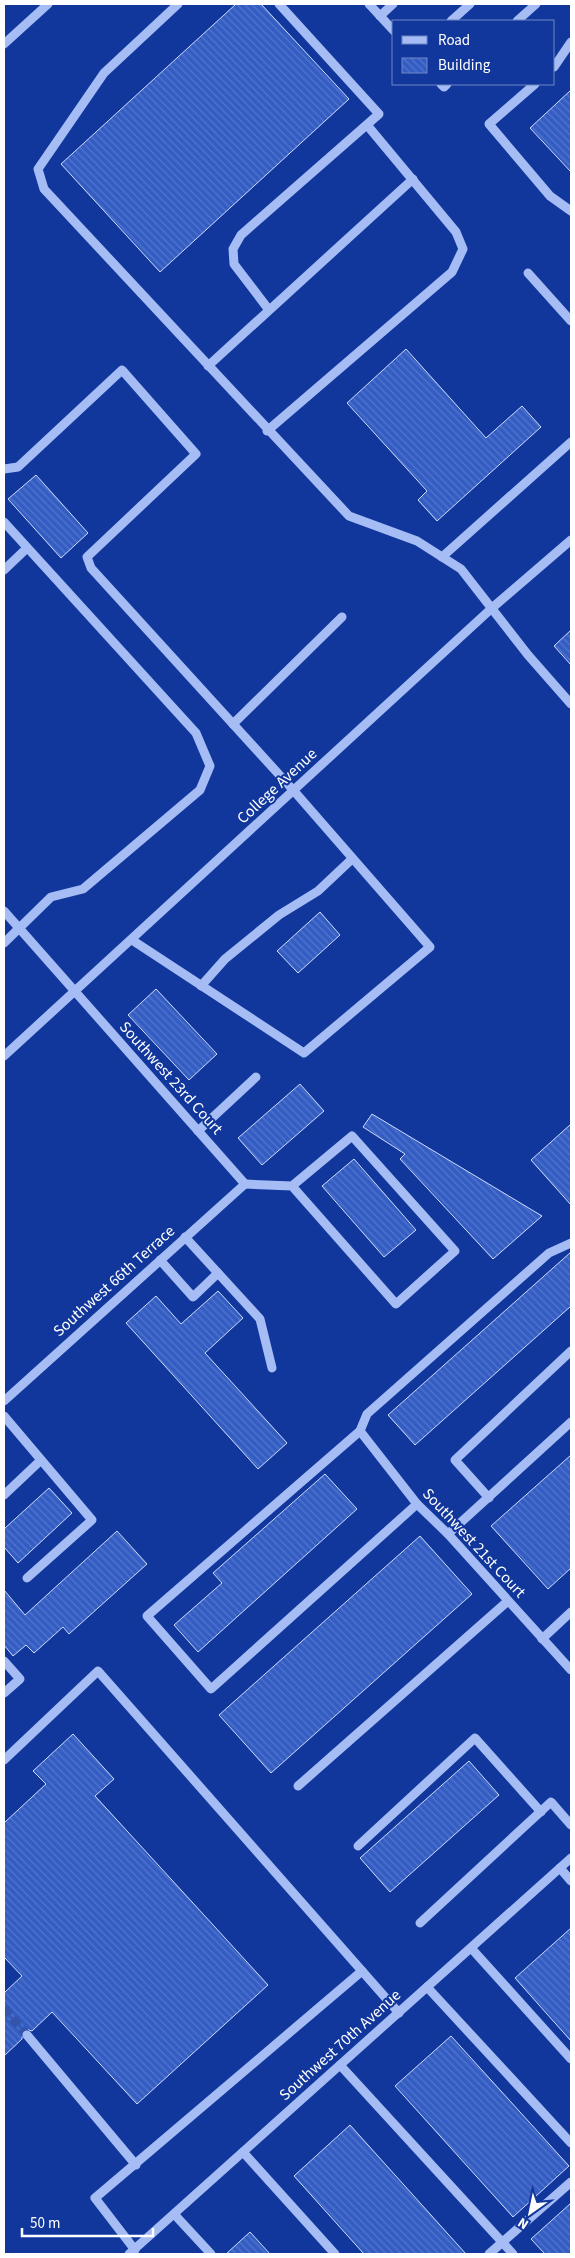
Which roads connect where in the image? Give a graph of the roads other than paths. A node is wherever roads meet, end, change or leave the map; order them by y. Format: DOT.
graph roads {
  1 [pos="48,4"];
  2 [pos="178,4"];
  3 [pos="279,4"];
  4 [pos="369,4"];
  5 [pos="393,4"];
  6 [pos="470,4"];
  7 [pos="532,5"];
  8 [pos="380,16"];
  9 [pos="452,20"];
  10 [pos="518,20"];
  11 [pos="392,29"];
  12 [pos="571,42"];
  13 [pos="4,44"];
  14 [pos="555,65"];
  15 [pos="534,85"];
  16 [pos="367,125"];
  17 [pos="413,179"];
  18 [pos="571,211"];
  19 [pos="528,273"];
  20 [pos="269,310"];
  21 [pos="571,321"];
  22 [pos="208,366"];
  23 [pos="267,431"];
  24 [pos="571,442"];
  25 [pos="4,469"];
  26 [pos="4,522"];
  27 [pos="571,540"];
  28 [pos="27,548"];
  29 [pos="442,557"];
  30 [pos="4,570"];
  31 [pos="492,608"];
  32 [pos="342,617"];
  33 [pos="571,704"];
  34 [pos="232,724"];
  35 [pos="294,791"];
  36 [pos="352,858"];
  37 [pos="4,911"];
  38 [pos="19,929"];
  39 [pos="132,940"];
  40 [pos="4,942"];
  41 [pos="202,986"];
  42 [pos="74,993"];
  43 [pos="4,1056"];
  44 [pos="256,1077"];
  45 [pos="198,1131"];
  46 [pos="245,1184"];
  47 [pos="292,1186"];
  48 [pos="185,1237"];
  49 [pos="571,1243"];
  50 [pos="160,1260"];
  51 [pos="218,1273"];
  52 [pos="571,1351"];
  53 [pos="272,1368"];
  54 [pos="4,1401"];
  55 [pos="4,1416"];
  56 [pos="571,1422"];
  57 [pos="360,1431"];
  58 [pos="41,1460"];
  59 [pos="4,1495"];
  60 [pos="489,1498"];
  61 [pos="417,1504"];
  62 [pos="448,1534"];
  63 [pos="28,1578"];
  64 [pos="508,1601"];
  65 [pos="571,1612"];
  66 [pos="542,1639"];
  67 [pos="4,1661"];
  68 [pos="571,1670"];
  69 [pos="4,1693"];
  70 [pos="4,1760"];
  71 [pos="298,1786"];
  72 [pos="541,1812"];
  73 [pos="571,1825"];
  74 [pos="358,1846"];
  75 [pos="571,1858"];
  76 [pos="560,1868"];
  77 [pos="571,1881"];
  78 [pos="420,1923"];
  79 [pos="471,1948"];
  80 [pos="362,1971"];
  81 [pos="427,1987"];
  82 [pos="399,2013"];
  83 [pos="27,2035"];
  84 [pos="571,2059"];
  85 [pos="340,2065"];
  86 [pos="571,2144"];
  87 [pos="243,2152"];
  88 [pos="136,2165"];
  89 [pos="571,2182"];
  90 [pos="174,2214"];
  91 [pos="502,2243"];
  92 [pos="132,2252"];
  93 [pos="211,2254"];
  94 [pos="335,2254"];
  95 [pos="489,2254"];
  96 [pos="513,2254"];
  1 -- 13 [label="street"];
  2 -- 22 [label="street"];
  3 -- 16 [label="street"];
  4 -- 8 [label="street"];
  5 -- 8 [label="street"];
  6 -- 9 [label="street"];
  7 -- 10 [label="street"];
  8 -- 11 [label="street"];
  12 -- 14 [label="street"];
  15 -- 18 [label="street"];
  16 -- 17 [label="street"];
  16 -- 20 [label="street"];
  17 -- 20 [label="street"];
  17 -- 23 [label="street"];
  19 -- 21 [label="street"];
  20 -- 22 [label="street"];
  22 -- 23 [label="street"];
  23 -- 29 [label="street"];
  24 -- 29 [label="street"];
  25 -- 34 [label="street"];
  26 -- 28 [label="street"];
  27 -- 31 [label="street, College Avenue"];
  28 -- 30 [label="street"];
  28 -- 38 [label="street"];
  29 -- 31 [label="street"];
  31 -- 33 [label="street"];
  31 -- 35 [label="street, College Avenue"];
  32 -- 34 [label="street"];
  34 -- 35 [label="street"];
  35 -- 36 [label="street"];
  35 -- 39 [label="street, College Avenue"];
  36 -- 41 [label="street"];
  36 -- 41 [label="street"];
  37 -- 38 [label="street, Southwest 23rd Court"];
  38 -- 40 [label="street"];
  38 -- 42 [label="street, Southwest 23rd Court"];
  39 -- 41 [label="street"];
  39 -- 42 [label="street, College Avenue"];
  42 -- 43 [label="street, College Avenue"];
  42 -- 45 [label="street, Southwest 23rd Court"];
  44 -- 45 [label="street"];
  45 -- 46 [label="street, Southwest 23rd Court"];
  46 -- 47 [label="street"];
  46 -- 48 [label="street, Southwest 66th Terrace"];
  47 -- 47 [label="street"];
  48 -- 50 [label="street, Southwest 66th Terrace"];
  48 -- 51 [label="street"];
  49 -- 57 [label="street"];
  50 -- 51 [label="street"];
  50 -- 54 [label="street, Southwest 66th Terrace"];
  51 -- 53 [label="street"];
  52 -- 60 [label="street"];
  55 -- 58 [label="street"];
  56 -- 60 [label="street"];
  57 -- 61 [label="street, Southwest 21st Court"];
  57 -- 61 [label="street"];
  58 -- 59 [label="street"];
  58 -- 63 [label="street"];
  60 -- 62 [label="street"];
  61 -- 62 [label="street, Southwest 21st Court"];
  62 -- 64 [label="street, Southwest 21st Court"];
  64 -- 66 [label="street, Southwest 21st Court"];
  64 -- 71 [label="street"];
  65 -- 66 [label="street"];
  66 -- 68 [label="street, Southwest 21st Court"];
  67 -- 69 [label="street"];
  70 -- 80 [label="street"];
  72 -- 73 [label="street"];
  72 -- 74 [label="street"];
  72 -- 78 [label="street"];
  75 -- 76 [label="street, Southwest 70th Avenue"];
  76 -- 77 [label="street"];
  76 -- 79 [label="street, Southwest 70th Avenue"];
  79 -- 81 [label="street, Southwest 70th Avenue"];
  79 -- 84 [label="street"];
  80 -- 82 [label="street"];
  80 -- 88 [label="street"];
  81 -- 82 [label="street, Southwest 70th Avenue"];
  81 -- 86 [label="street"];
  82 -- 85 [label="street, Southwest 70th Avenue"];
  83 -- 88 [label="street"];
  85 -- 87 [label="street, Southwest 70th Avenue"];
  85 -- 91 [label="street"];
  87 -- 90 [label="street, Southwest 70th Avenue"];
  87 -- 94 [label="street"];
  88 -- 92 [label="street"];
  89 -- 91 [label="street"];
  90 -- 92 [label="street, Southwest 70th Avenue"];
  90 -- 93 [label="street"];
  91 -- 95 [label="street"];
  91 -- 96 [label="street"];
}
